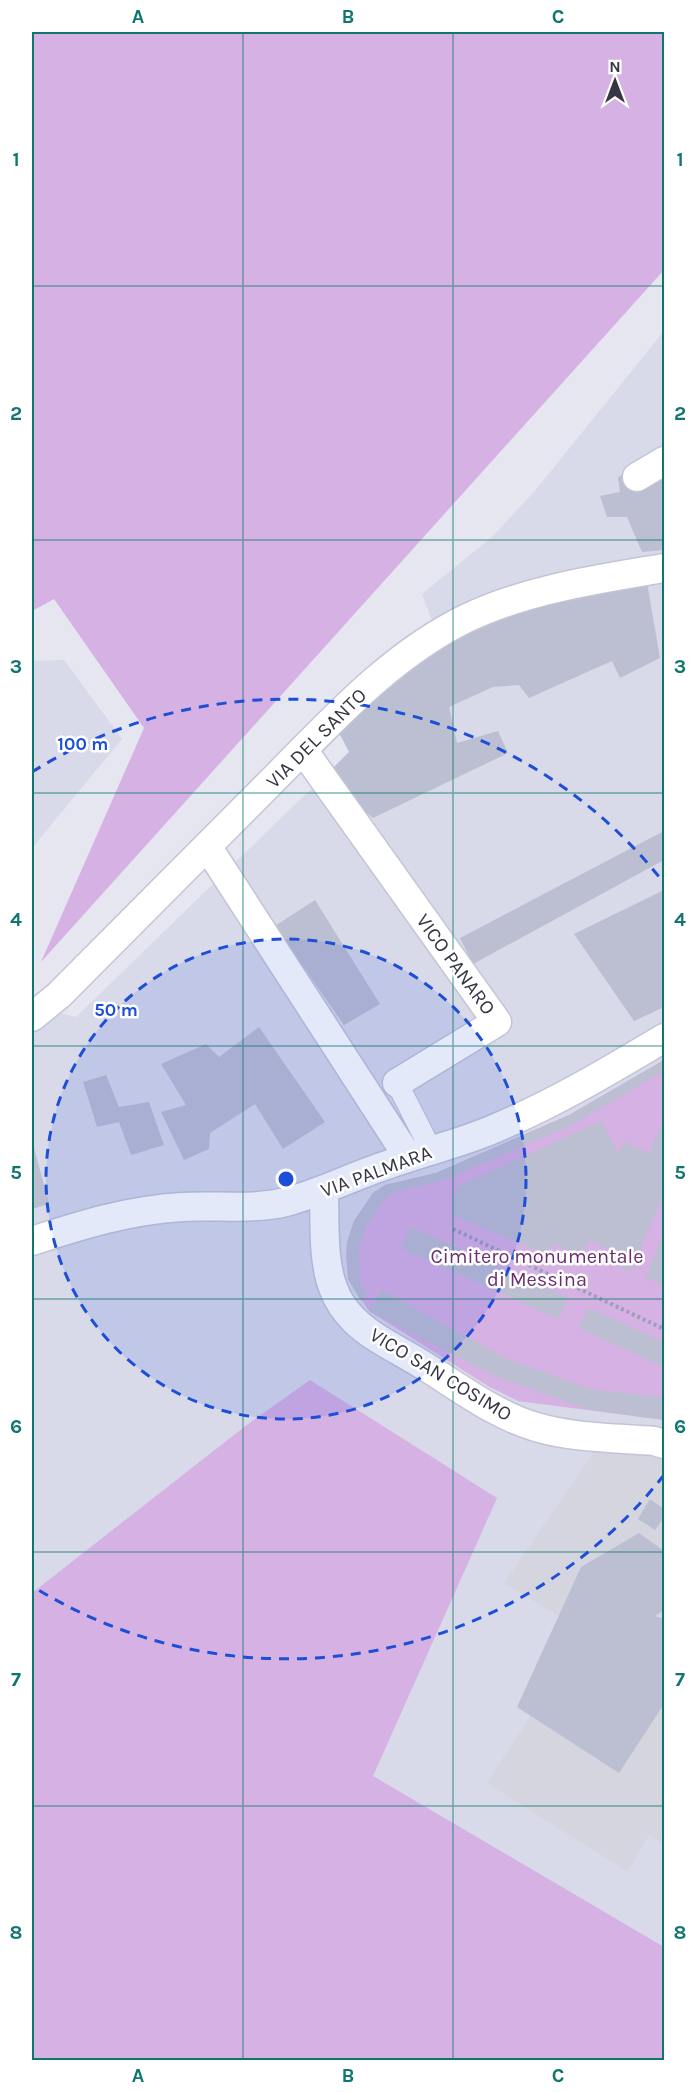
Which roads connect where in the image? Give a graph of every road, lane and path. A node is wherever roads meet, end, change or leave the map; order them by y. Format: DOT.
graph roads {
  1 [pos="664,461"];
  2 [pos="637,477"];
  3 [pos="664,568"];
  4 [pos="303,750"];
  5 [pos="207,846"];
  6 [pos="32,1017"];
  7 [pos="664,1038"];
  8 [pos="397,1083"];
  9 [pos="420,1154"];
  10 [pos="324,1190"];
  11 [pos="453,1229"];
  12 [pos="32,1241"];
  13 [pos="664,1329"];
  14 [pos="664,1444"];
  1 -- 2 [label="street"];
  3 -- 4 [label="street, VIA DEL SANTO"];
  4 -- 5 [label="street, VIA DEL SANTO"];
  4 -- 8 [label="street, VICO PANARO"];
  5 -- 6 [label="street, VIA DEL SANTO"];
  5 -- 9 [label="street"];
  7 -- 9 [label="street, VIA PALMARA"];
  8 -- 9 [label="street, VICO PANARO"];
  9 -- 10 [label="street, VIA PALMARA"];
  10 -- 12 [label="street, VIA PALMARA"];
  10 -- 14 [label="street, VICO SAN COSIMO"];
  11 -- 13 [label="path"];
}
